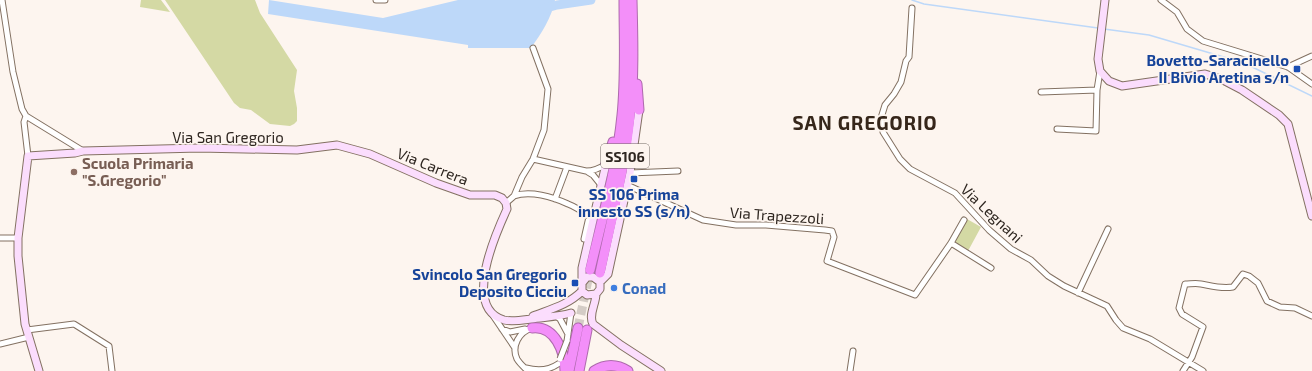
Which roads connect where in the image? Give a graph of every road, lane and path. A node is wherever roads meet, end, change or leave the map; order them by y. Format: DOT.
graph roads {
  1 [pos="2,0"];
  2 [pos="376,0"];
  3 [pos="385,0"];
  4 [pos="624,0"];
  5 [pos="632,0"];
  6 [pos="1162,0"];
  7 [pos="1105,2"];
  8 [pos="912,8"];
  9 [pos="629,38"];
  10 [pos="533,48"];
  11 [pos="633,50"];
  12 [pos="1312,56"];
  13 [pos="1288,67"];
  14 [pos="1100,71"];
  15 [pos="1312,84"];
  16 [pos="1097,90"];
  17 [pos="1041,92"];
  18 [pos="639,110"];
  19 [pos="26,116"];
  20 [pos="622,116"];
  21 [pos="1057,129"];
  22 [pos="83,151"];
  23 [pos="370,154"];
  24 [pos="28,156"];
  25 [pos="533,159"];
  26 [pos="606,164"];
  27 [pos="567,167"];
  28 [pos="586,171"];
  29 [pos="678,171"];
  30 [pos="630,173"];
  31 [pos="601,185"];
  32 [pos="628,185"];
  33 [pos="514,196"];
  34 [pos="555,199"];
  35 [pos="506,203"];
  36 [pos="1312,216"];
  37 [pos="964,220"];
  38 [pos="1108,229"];
  39 [pos="0,238"];
  40 [pos="18,238"];
  41 [pos="584,240"];
  42 [pos="951,243"];
  43 [pos="991,268"];
  44 [pos="590,270"];
  45 [pos="600,273"];
  46 [pos="600,282"];
  47 [pos="582,287"];
  48 [pos="1078,293"];
  49 [pos="596,294"];
  50 [pos="575,298"];
  51 [pos="564,305"];
  52 [pos="492,313"];
  53 [pos="571,313"];
  54 [pos="555,316"];
  55 [pos="1312,316"];
  56 [pos="522,320"];
  57 [pos="498,324"];
  58 [pos="532,328"];
  59 [pos="28,333"];
  60 [pos="568,335"];
  61 [pos="0,344"];
  62 [pos="515,348"];
  63 [pos="853,350"];
  64 [pos="559,362"];
  65 [pos="1189,363"];
  66 [pos="524,366"];
  67 [pos="39,371"];
  68 [pos="112,371"];
  69 [pos="528,371"];
  70 [pos="554,371"];
  71 [pos="565,371"];
  72 [pos="569,371"];
  73 [pos="579,371"];
  74 [pos="594,371"];
  75 [pos="628,371"];
  76 [pos="661,371"];
  77 [pos="850,371"];
  78 [pos="1183,371"];
  79 [pos="1203,371"];
  1 -- 19 [label="street"];
  2 -- 3 [label="street"];
  4 -- 9 [label="highway, SS106"];
  5 -- 9 [label="highway, SS106"];
  6 -- 13 [label="street"];
  7 -- 14 [label="street"];
  8 -- 48 [label="street, Via Legnani"];
  9 -- 11 [label="highway, SS106"];
  9 -- 20 [label="highway, SS106"];
  10 -- 25 [label="street"];
  11 -- 18 [label="highway"];
  11 -- 45 [label="highway, SS106"];
  12 -- 13 [label="street"];
  13 -- 15 [label="street"];
  14 -- 16 [label="street"];
  14 -- 36 [label="street"];
  16 -- 17 [label="street"];
  16 -- 21 [label="street"];
  18 -- 30 [label="street"];
  19 -- 22 [label="street"];
  19 -- 24 [label="street"];
  20 -- 26 [label="highway"];
  20 -- 44 [label="highway, SS106"];
  22 -- 23 [label="street, Via San Gregorio"];
  22 -- 24 [label="street, Via San Gregorio"];
  23 -- 35 [label="street, Via Carrera"];
  24 -- 40 [label="street"];
  25 -- 27 [label="street"];
  25 -- 33 [label="street"];
  26 -- 28 [label="street"];
  26 -- 31 [label="street"];
  27 -- 28 [label="street"];
  27 -- 34 [label="street"];
  28 -- 31 [label="street"];
  29 -- 30 [label="street"];
  30 -- 32 [label="street"];
  31 -- 47 [label="street"];
  32 -- 42 [label="street, Via Trapezzoli"];
  32 -- 46 [label="street"];
  33 -- 34 [label="street"];
  33 -- 35 [label="street"];
  34 -- 41 [label="street"];
  35 -- 52 [label="street"];
  37 -- 42 [label="street"];
  38 -- 48 [label="street"];
  39 -- 40 [label="street"];
  40 -- 59 [label="street"];
  42 -- 43 [label="street"];
  46 -- 47 [label="street"];
  46 -- 49 [label="street"];
  47 -- 49 [label="street"];
  47 -- 50 [label="street"];
  48 -- 65 [label="street, Via Legnani"];
  49 -- 76 [label="street"];
  50 -- 51 [label="street"];
  50 -- 53 [label="street"];
  51 -- 53 [label="street"];
  51 -- 56 [label="street"];
  52 -- 56 [label="street"];
  52 -- 57 [label="street"];
  53 -- 54 [label="street"];
  53 -- 60 [label="street"];
  54 -- 56 [label="street"];
  54 -- 60 [label="street"];
  55 -- 65 [label="street"];
  57 -- 58 [label="street"];
  57 -- 62 [label="street"];
  58 -- 62 [label="street"];
  58 -- 71 [label="highway"];
  59 -- 61 [label="street"];
  59 -- 67 [label="street"];
  59 -- 68 [label="street"];
  60 -- 64 [label="street, bridge"];
  62 -- 66 [label="street"];
  63 -- 77 [label="street"];
  64 -- 66 [label="street"];
  64 -- 70 [label="street"];
  65 -- 78 [label="street"];
  65 -- 79 [label="street, Via Legnani"];
  66 -- 69 [label="street"];
  72 -- 73 [label="highway"];
  74 -- 75 [label="highway"];
}
